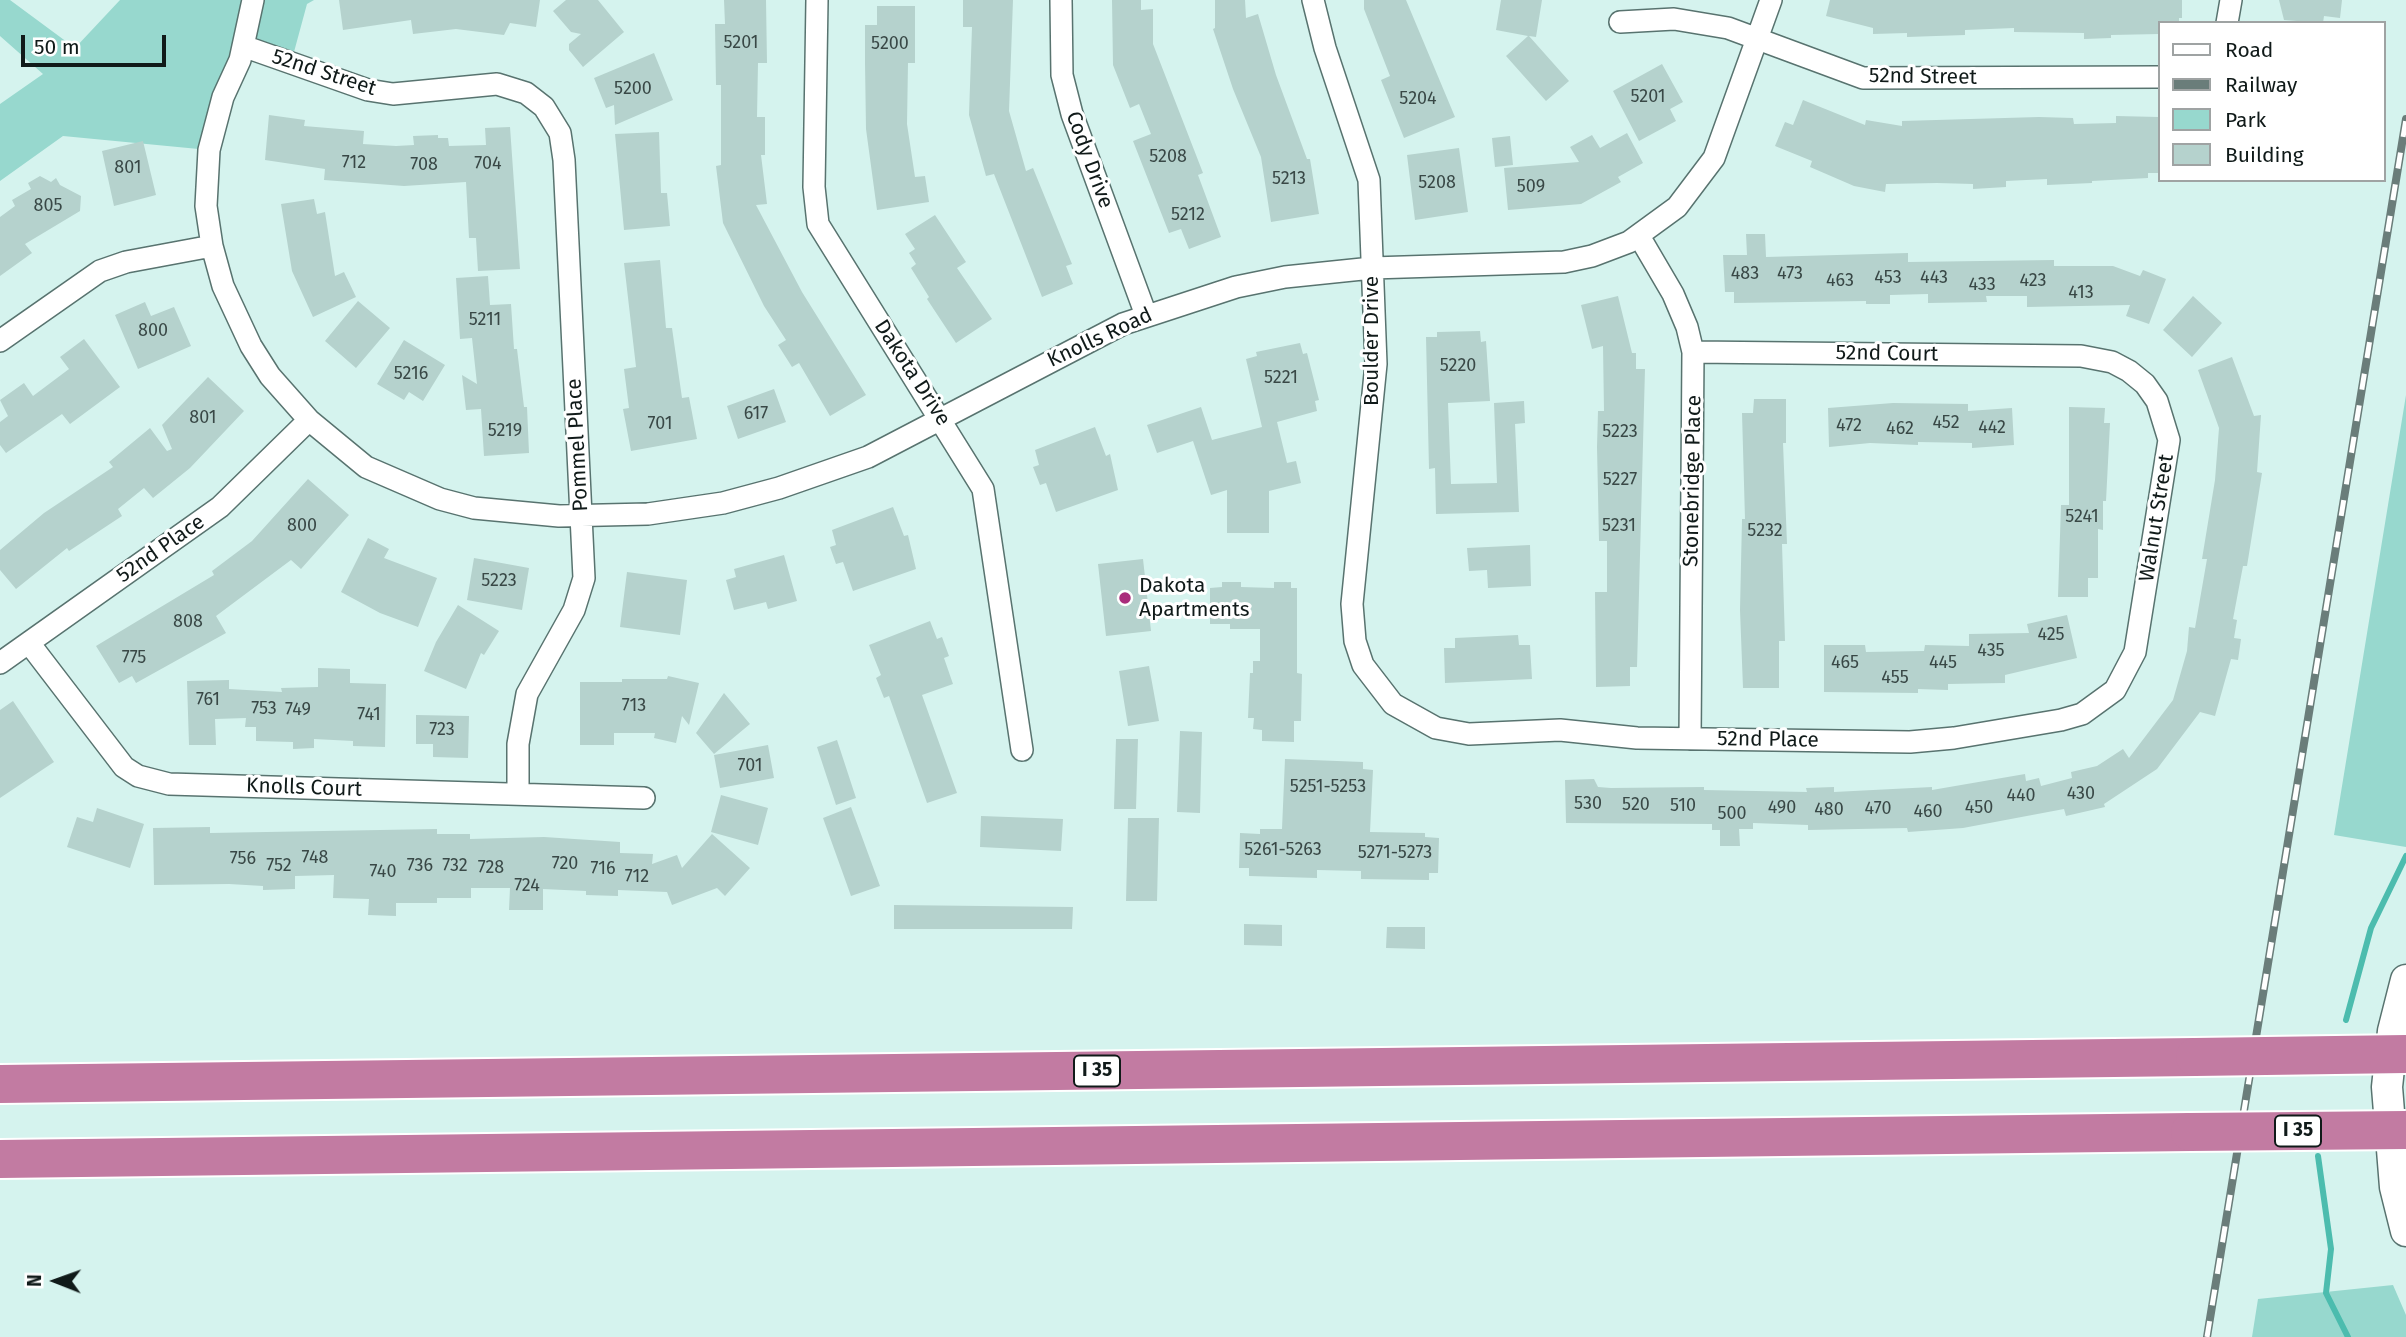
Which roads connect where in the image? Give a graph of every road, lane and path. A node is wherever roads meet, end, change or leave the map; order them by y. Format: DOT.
graph roads {
  1 [pos="253,0"];
  2 [pos="817,0"];
  3 [pos="1061,0"];
  4 [pos="1313,0"];
  5 [pos="1771,0"];
  6 [pos="2231,0"];
  7 [pos="2227,21"];
  8 [pos="1620,22"];
  9 [pos="1757,38"];
  10 [pos="243,46"];
  11 [pos="2155,77"];
  12 [pos="529,94"];
  13 [pos="1639,236"];
  14 [pos="212,246"];
  15 [pos="1372,268"];
  16 [pos="1146,315"];
  17 [pos="0,341"];
  18 [pos="1693,352"];
  19 [pos="2081,356"];
  20 [pos="309,420"];
  21 [pos="942,420"];
  22 [pos="581,516"];
  23 [pos="29,643"];
  24 [pos="2137,644"];
  25 [pos="0,663"];
  26 [pos="1375,684"];
  27 [pos="1690,739"];
  28 [pos="1022,750"];
  29 [pos="518,794"];
  30 [pos="644,798"];
  31 [pos="2406,980"];
  32 [pos="2406,1054"];
  33 [pos="0,1084"];
  34 [pos="2406,1130"];
  35 [pos="0,1159"];
  36 [pos="2406,1231"];
  1 -- 10 [label="street, Knolls Road"];
  2 -- 21 [label="street, Dakota Drive"];
  3 -- 16 [label="street, Cody Drive"];
  4 -- 15 [label="street, Boulder Drive"];
  5 -- 9 [label="street, Knolls Road"];
  6 -- 7 [label="street"];
  8 -- 9 [label="street, 52nd Street"];
  9 -- 11 [label="street, 52nd Street"];
  9 -- 13 [label="street, Knolls Road"];
  10 -- 12 [label="street, 52nd Street"];
  10 -- 14 [label="street, Knolls Road"];
  12 -- 22 [label="street, Pommel Place"];
  13 -- 15 [label="street, Knolls Road"];
  13 -- 18 [label="street, Stonebridge Place"];
  14 -- 17 [label="street"];
  14 -- 20 [label="street, Knolls Road"];
  15 -- 16 [label="street, Knolls Road"];
  15 -- 26 [label="street, Boulder Drive"];
  16 -- 21 [label="street, Knolls Road"];
  18 -- 19 [label="street, 52nd Court"];
  18 -- 27 [label="street, Stonebridge Place"];
  19 -- 24 [label="street, Walnut Street"];
  20 -- 22 [label="street, Knolls Road"];
  20 -- 23 [label="street, 52nd Place"];
  21 -- 22 [label="street, Knolls Road"];
  21 -- 28 [label="street, Dakota Drive"];
  22 -- 29 [label="street, Pommel Place"];
  23 -- 25 [label="street, 52nd Place"];
  23 -- 29 [label="street, Knolls Court"];
  24 -- 27 [label="street, 52nd Place"];
  26 -- 27 [label="street, 52nd Place"];
  29 -- 30 [label="street, Knolls Court"];
  31 -- 36 [label="main road"];
  32 -- 33 [label="highway, I 35, bridge"];
  34 -- 35 [label="highway, I 35, bridge"];
}
